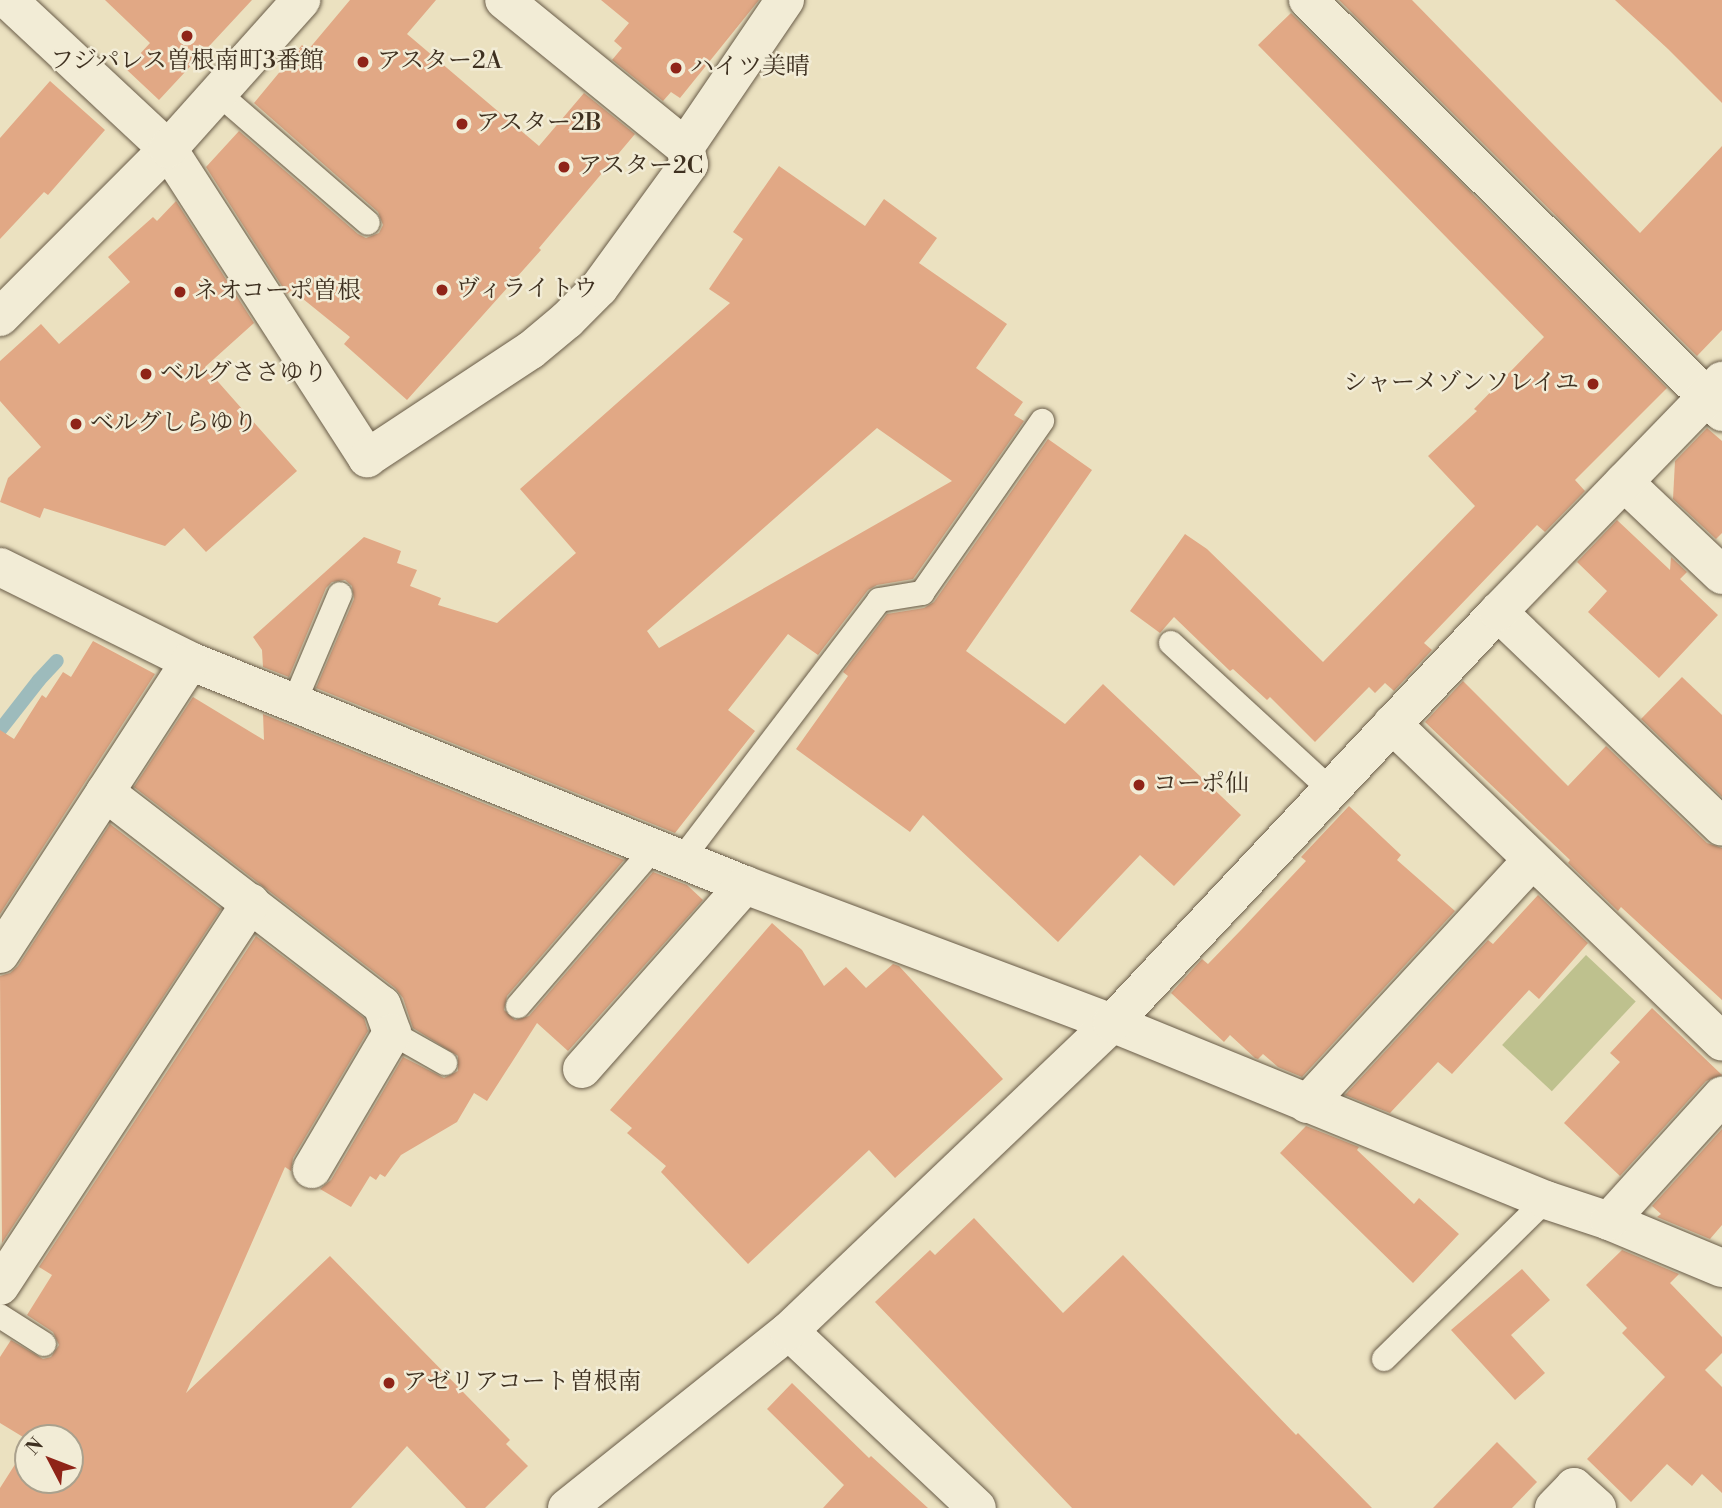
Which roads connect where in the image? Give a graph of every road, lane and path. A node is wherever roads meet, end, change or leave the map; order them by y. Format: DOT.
graph roads {
  1 [pos="8,0"];
  2 [pos="301,0"];
  3 [pos="504,0"];
  4 [pos="785,0"];
  5 [pos="1308,0"];
  6 [pos="218,93"];
  7 [pos="685,147"];
  8 [pos="168,149"];
  9 [pos="368,223"];
  10 [pos="0,317"];
  11 [pos="1717,397"];
  12 [pos="1042,421"];
  13 [pos="1624,482"];
  14 [pos="0,567"];
  15 [pos="1722,575"];
  16 [pos="341,594"];
  17 [pos="1498,612"];
  18 [pos="1171,643"];
  19 [pos="190,661"];
  20 [pos="294,703"];
  21 [pos="1392,724"];
  22 [pos="1330,789"];
  23 [pos="105,792"];
  24 [pos="1722,827"];
  25 [pos="668,854"];
  26 [pos="1532,860"];
  27 [pos="745,885"];
  28 [pos="251,903"];
  29 [pos="0,954"];
  30 [pos="518,1006"];
  31 [pos="1112,1023"];
  32 [pos="392,1033"];
  33 [pos="1722,1042"];
  34 [pos="445,1063"];
  35 [pos="582,1069"];
  36 [pos="1722,1096"];
  37 [pos="1307,1104"];
  38 [pos="312,1169"];
  39 [pos="1546,1200"];
  40 [pos="1609,1221"];
  41 [pos="1722,1268"];
  42 [pos="0,1286"];
  43 [pos="0,1316"];
  44 [pos="789,1331"];
  45 [pos="44,1344"];
  46 [pos="1384,1359"];
  47 [pos="567,1508"];
  48 [pos="977,1508"];
  49 [pos="1554,1508"];
  50 [pos="1597,1508"];
  1 -- 8 [label="street"];
  2 -- 6 [label="street"];
  3 -- 7 [label="street"];
  4 -- 7 [label="street"];
  5 -- 11 [label="street"];
  6 -- 8 [label="street"];
  6 -- 9 [label="lane"];
  7 -- 8 [label="street"];
  8 -- 10 [label="street"];
  11 -- 13 [label="street"];
  12 -- 25 [label="lane"];
  13 -- 15 [label="street"];
  13 -- 17 [label="street"];
  14 -- 19 [label="street"];
  16 -- 20 [label="lane"];
  17 -- 21 [label="street"];
  17 -- 24 [label="street"];
  18 -- 22 [label="lane"];
  19 -- 20 [label="street"];
  19 -- 23 [label="street"];
  20 -- 25 [label="street"];
  21 -- 22 [label="street"];
  21 -- 26 [label="street"];
  22 -- 31 [label="street"];
  23 -- 28 [label="street"];
  23 -- 29 [label="street"];
  25 -- 27 [label="street"];
  25 -- 30 [label="lane"];
  26 -- 33 [label="street"];
  26 -- 37 [label="street"];
  27 -- 31 [label="street"];
  27 -- 35 [label="street"];
  28 -- 32 [label="street"];
  28 -- 42 [label="street"];
  31 -- 37 [label="street"];
  31 -- 44 [label="street"];
  32 -- 34 [label="lane"];
  32 -- 38 [label="street"];
  36 -- 40 [label="street"];
  37 -- 39 [label="street"];
  39 -- 40 [label="street"];
  39 -- 46 [label="lane"];
  40 -- 41 [label="street"];
  43 -- 45 [label="lane"];
  44 -- 47 [label="street"];
  44 -- 48 [label="street"];
  49 -- 50 [label="street"];
}
